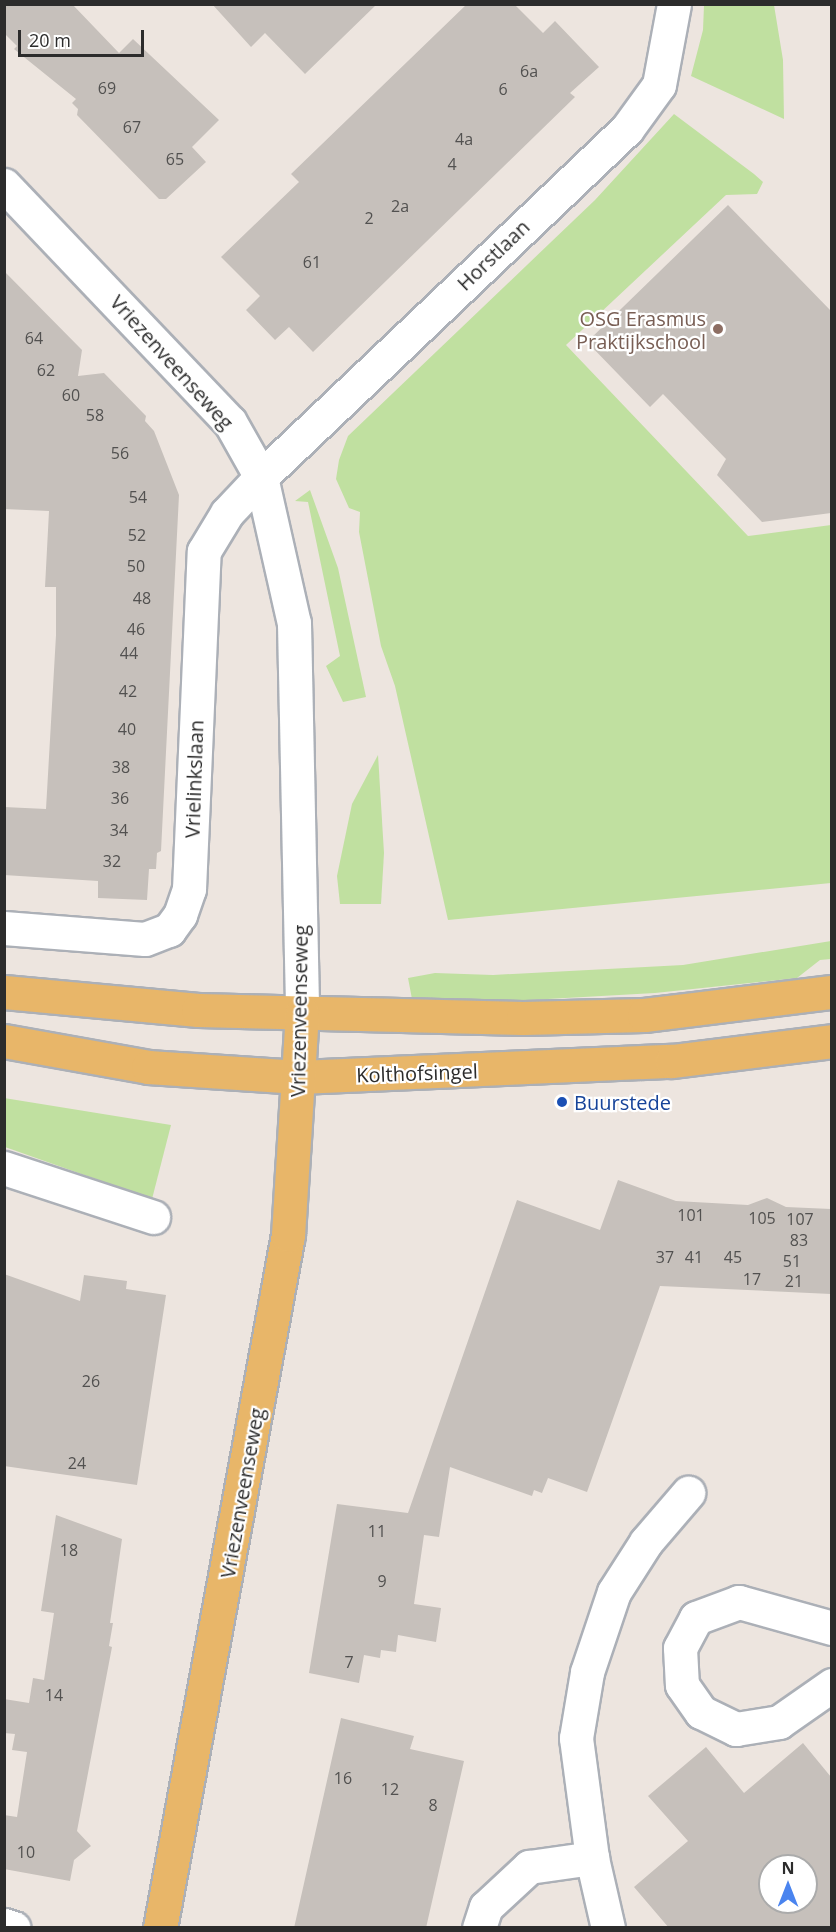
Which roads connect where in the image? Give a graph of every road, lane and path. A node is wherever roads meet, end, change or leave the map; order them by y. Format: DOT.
graph roads {
  1 [pos="674,4"];
  2 [pos="4,185"];
  3 [pos="261,477"];
  4 [pos="11,928"];
  5 [pos="4,992"];
  6 [pos="831,992"];
  7 [pos="302,1012"];
  8 [pos="4,1041"];
  9 [pos="831,1041"];
  10 [pos="298,1077"];
  11 [pos="4,1168"];
  12 [pos="153,1217"];
  13 [pos="688,1493"];
  14 [pos="831,1628"];
  15 [pos="831,1685"];
  16 [pos="592,1858"];
  17 [pos="4,1925"];
  18 [pos="14,1928"];
  19 [pos="160,1928"];
  20 [pos="479,1928"];
  21 [pos="608,1928"];
  1 -- 3 [label="street, Horstlaan"];
  2 -- 3 [label="street, Vriezenveenseweg"];
  3 -- 4 [label="street, Vrielinkslaan"];
  3 -- 7 [label="street, Vriezenveenseweg"];
  5 -- 7 [label="main road"];
  6 -- 7 [label="main road"];
  7 -- 10 [label="main road, Vriezenveenseweg"];
  8 -- 10 [label="main road, Kolthofsingel"];
  9 -- 10 [label="main road, Kolthofsingel"];
  10 -- 19 [label="main road, Vriezenveenseweg"];
  11 -- 12 [label="street"];
  13 -- 16 [label="street"];
  14 -- 15 [label="street"];
  16 -- 20 [label="street"];
  16 -- 21 [label="street"];
  17 -- 18 [label="street"];
}
